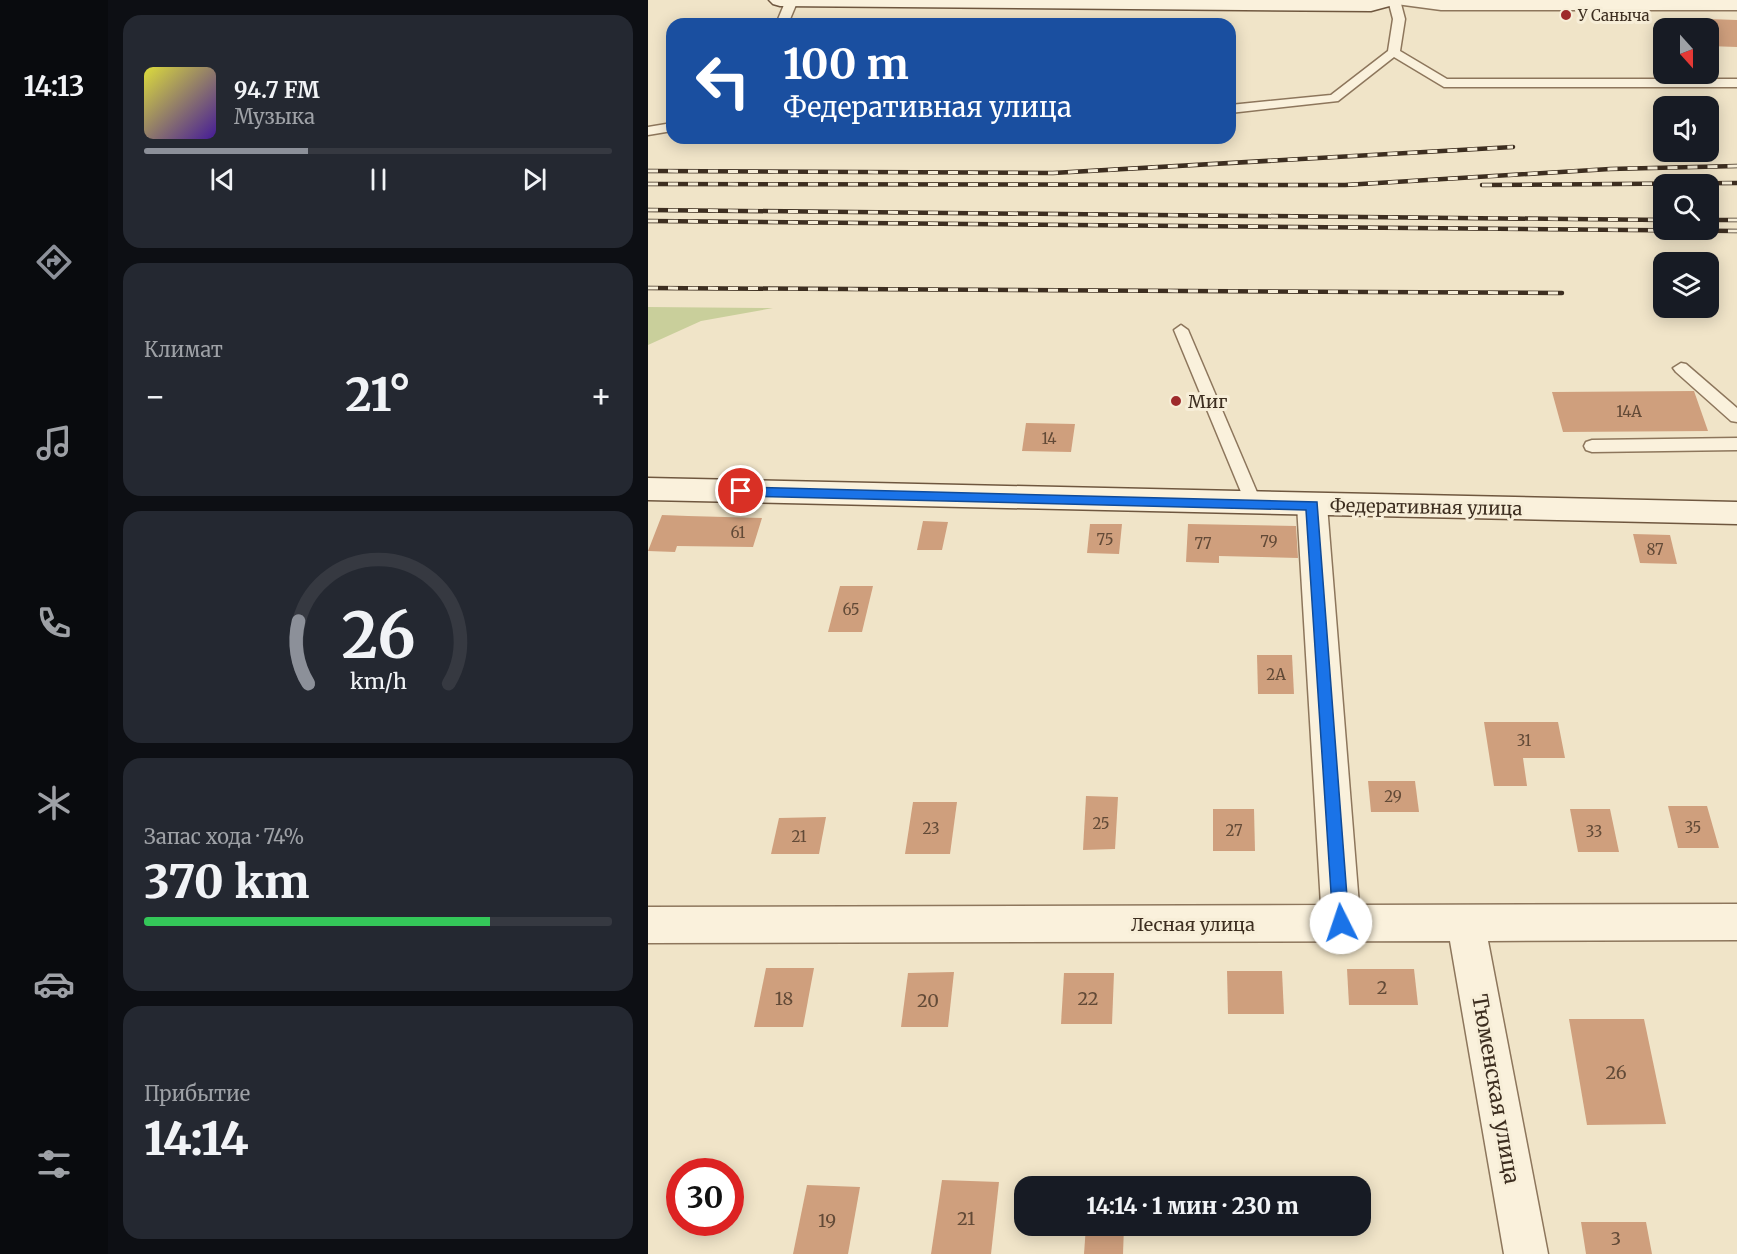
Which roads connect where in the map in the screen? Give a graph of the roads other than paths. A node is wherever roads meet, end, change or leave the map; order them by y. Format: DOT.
graph roads {
  1 [pos="780,0"];
  2 [pos="792,0"];
  3 [pos="1392,0"];
  4 [pos="1403,0"];
  5 [pos="934,1"];
  6 [pos="1114,2"];
  7 [pos="1274,2"];
  8 [pos="1737,2"];
  9 [pos="784,18"];
  10 [pos="1395,52"];
  11 [pos="1737,83"];
  12 [pos="1236,108"];
  13 [pos="666,128"];
  14 [pos="648,130"];
  15 [pos="1181,330"];
  16 [pos="1681,368"];
  17 [pos="1737,417"];
  18 [pos="1737,444"];
  19 [pos="1592,446"];
  20 [pos="648,489"];
  21 [pos="1254,504"];
  22 [pos="1312,505"];
  23 [pos="1737,513"];
  24 [pos="1737,922"];
  25 [pos="1341,923"];
  26 [pos="1466,924"];
  27 [pos="648,925"];
  28 [pos="1527,1254"];
  1 -- 2 [label="street"];
  2 -- 5 [label="street"];
  2 -- 9 [label="lane"];
  3 -- 7 [label="street"];
  3 -- 10 [label="lane"];
  4 -- 8 [label="street"];
  5 -- 6 [label="street"];
  6 -- 7 [label="street"];
  10 -- 11 [label="lane"];
  10 -- 12 [label="lane"];
  13 -- 14 [label="lane"];
  15 -- 21 [label="lane"];
  16 -- 17 [label="lane"];
  18 -- 19 [label="lane"];
  20 -- 21 [label="street, Федеративная улица"];
  21 -- 22 [label="street, Федеративная улица"];
  22 -- 23 [label="street, Федеративная улица"];
  22 -- 25 [label="street"];
  24 -- 26 [label="street, Лесная улица"];
  25 -- 26 [label="street, Лесная улица"];
  25 -- 27 [label="street, Лесная улица"];
  26 -- 28 [label="street, Тюменская улица"];
}
